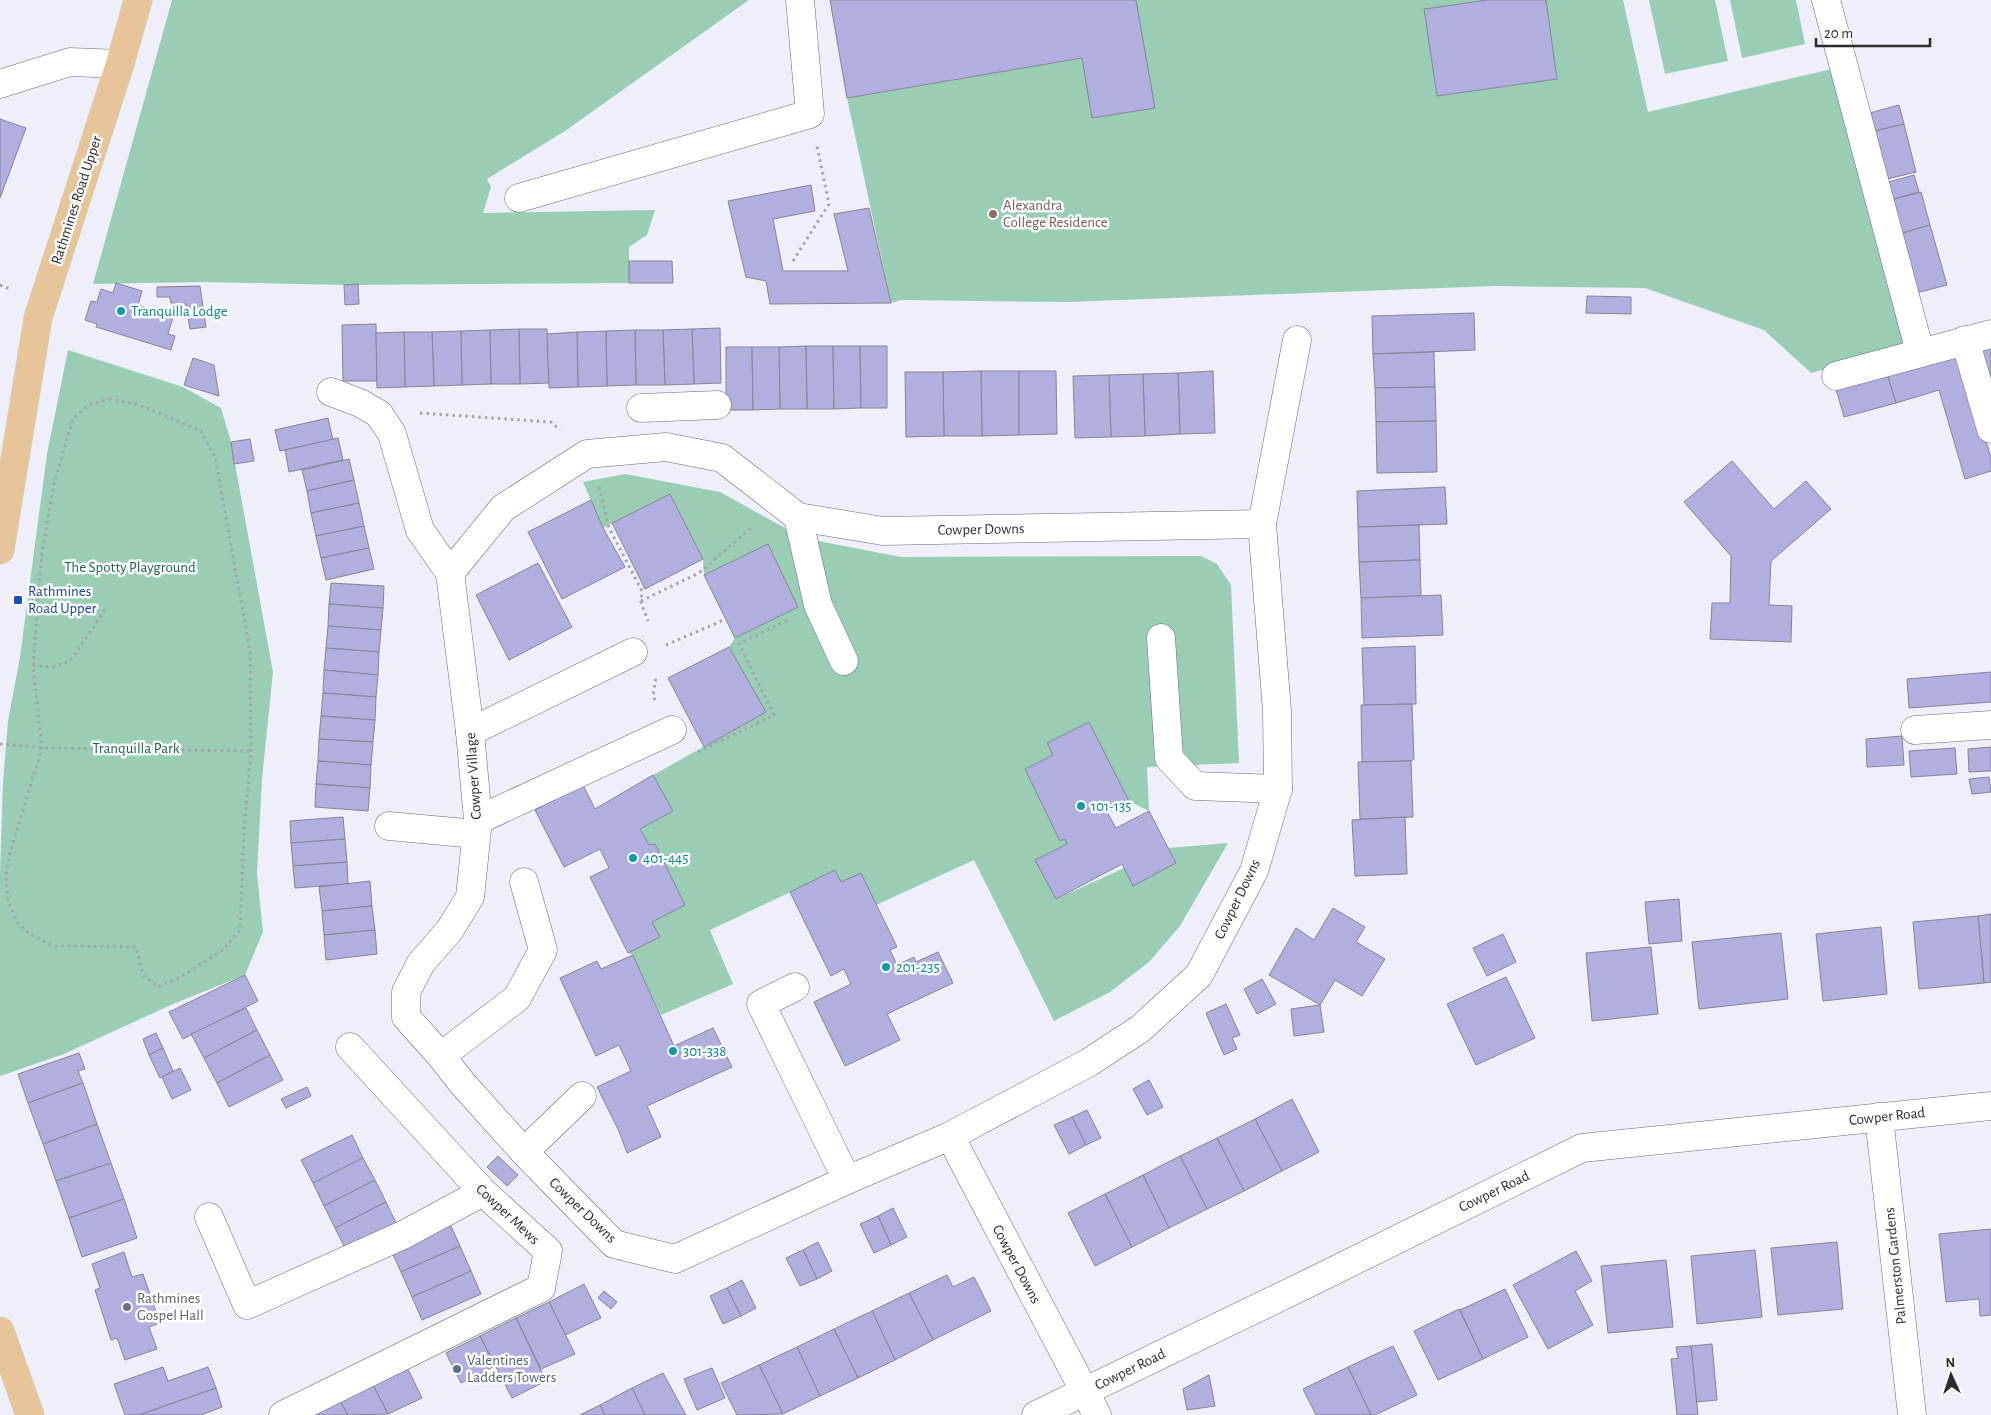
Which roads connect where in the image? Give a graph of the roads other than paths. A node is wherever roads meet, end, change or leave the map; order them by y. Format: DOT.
graph roads {
  1 [pos="138,0"];
  2 [pos="800,0"];
  3 [pos="1826,0"];
  4 [pos="120,64"];
  5 [pos="0,84"];
  6 [pos="519,198"];
  7 [pos="1991,334"];
  8 [pos="1297,340"];
  9 [pos="1965,340"];
  10 [pos="1920,352"];
  11 [pos="1836,376"];
  12 [pos="331,392"];
  13 [pos="717,405"];
  14 [pos="1991,429"];
  15 [pos="666,447"];
  16 [pos="798,517"];
  17 [pos="1262,524"];
  18 [pos="0,550"];
  19 [pos="450,573"];
  20 [pos="1161,638"];
  21 [pos="644,647"];
  22 [pos="844,661"];
  23 [pos="1991,725"];
  24 [pos="672,730"];
  25 [pos="1915,730"];
  26 [pos="470,732"];
  27 [pos="1278,789"];
  28 [pos="389,826"];
  29 [pos="477,827"];
  30 [pos="524,882"];
  31 [pos="421,964"];
  32 [pos="795,987"];
  33 [pos="350,1047"];
  34 [pos="441,1056"];
  35 [pos="582,1096"];
  36 [pos="1991,1106"];
  37 [pos="1879,1117"];
  38 [pos="950,1136"];
  39 [pos="524,1152"];
  40 [pos="847,1180"];
  41 [pos="483,1192"];
  42 [pos="209,1217"];
  43 [pos="0,1332"];
  44 [pos="1084,1391"];
  45 [pos="30,1415"];
  46 [pos="283,1415"];
  47 [pos="1036,1415"];
  48 [pos="1097,1415"];
  49 [pos="1912,1415"];
  1 -- 4 [label="main road, Rathmines Road Upper"];
  2 -- 6 [label="street"];
  3 -- 10 [label="street"];
  4 -- 5 [label="street"];
  4 -- 18 [label="main road, Rathmines Road Upper"];
  7 -- 9 [label="street"];
  8 -- 17 [label="street, Cowper Downs"];
  9 -- 10 [label="street"];
  9 -- 14 [label="street"];
  10 -- 11 [label="street"];
  12 -- 19 [label="street, Cowper Village"];
  13 -- 15 [label="street"];
  15 -- 16 [label="street, Cowper Downs"];
  15 -- 19 [label="street"];
  16 -- 17 [label="street, Cowper Downs"];
  16 -- 22 [label="street"];
  17 -- 27 [label="street, Cowper Downs"];
  19 -- 26 [label="street, Cowper Village"];
  20 -- 27 [label="street"];
  21 -- 26 [label="street"];
  23 -- 25 [label="street"];
  24 -- 29 [label="street"];
  26 -- 29 [label="street, Cowper Village"];
  27 -- 38 [label="street, Cowper Downs"];
  28 -- 29 [label="street"];
  29 -- 31 [label="street, Cowper Village"];
  30 -- 34 [label="street"];
  31 -- 34 [label="street, Cowper Downs"];
  32 -- 40 [label="street"];
  33 -- 41 [label="street, Cowper Mews"];
  34 -- 39 [label="street, Cowper Downs"];
  35 -- 39 [label="street"];
  36 -- 37 [label="street, Cowper Road"];
  37 -- 44 [label="street, Cowper Road"];
  37 -- 49 [label="street, Palmerston Gardens"];
  38 -- 40 [label="street, Cowper Downs"];
  38 -- 44 [label="street, Cowper Downs"];
  39 -- 40 [label="street, Cowper Downs"];
  41 -- 42 [label="street"];
  41 -- 46 [label="street, Cowper Mews"];
  43 -- 45 [label="main road"];
  44 -- 47 [label="street, Cowper Road"];
  44 -- 48 [label="street, Cowper Downs"];
}
